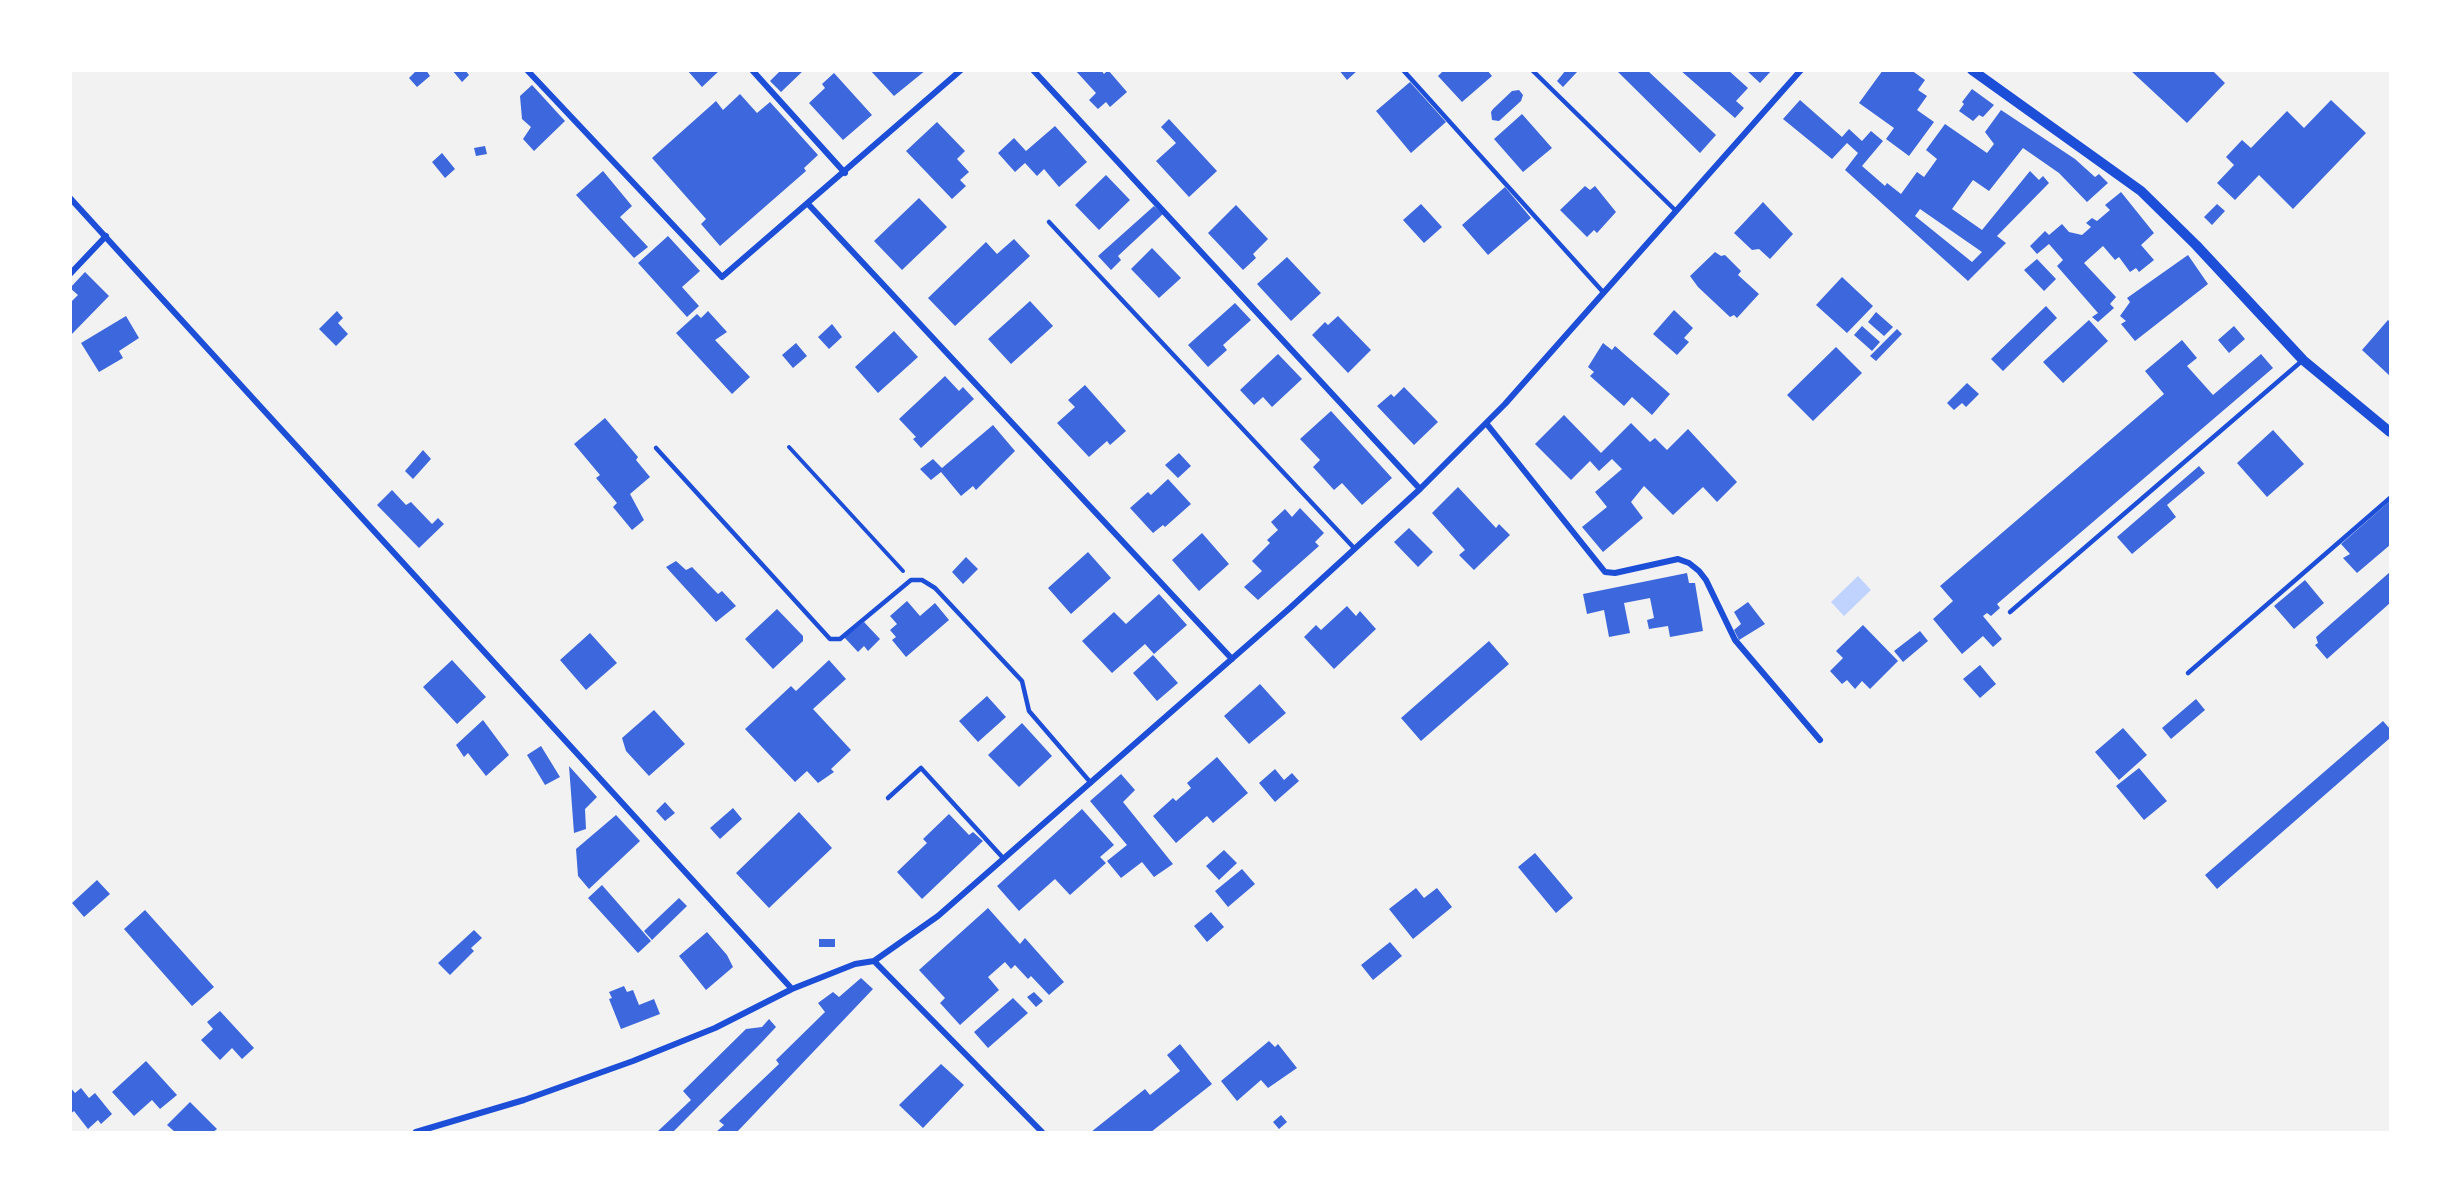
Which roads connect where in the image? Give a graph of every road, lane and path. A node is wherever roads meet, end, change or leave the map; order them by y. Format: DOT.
graph roads {
  1 [pos="527,70"];
  2 [pos="752,70"];
  3 [pos="961,70"];
  4 [pos="1033,70"];
  5 [pos="1403,70"];
  6 [pos="1532,70"];
  7 [pos="1801,70"];
  8 [pos="1972,70"];
  9 [pos="844,173"];
  10 [pos="70,198"];
  11 [pos="809,205"];
  12 [pos="1676,211"];
  13 [pos="1049,222"];
  14 [pos="106,236"];
  15 [pos="70,274"];
  16 [pos="1603,292"];
  17 [pos="2303,360"];
  18 [pos="1486,423"];
  19 [pos="2391,432"];
  20 [pos="789,447"];
  21 [pos="657,448"];
  22 [pos="1419,489"];
  23 [pos="2391,498"];
  24 [pos="1354,549"];
  25 [pos="911,580"];
  26 [pos="2010,612"];
  27 [pos="1232,659"];
  28 [pos="2188,673"];
  29 [pos="1820,740"];
  30 [pos="1090,783"];
  31 [pos="888,798"];
  32 [pos="1004,858"];
  33 [pos="874,962"];
  34 [pos="792,989"];
  35 [pos="416,1132"];
  36 [pos="1041,1132"];
  1 -- 11 [label="street"];
  2 -- 9 [label="street"];
  3 -- 9 [label="street"];
  4 -- 22 [label="street"];
  5 -- 16 [label="lane"];
  6 -- 12 [label="lane"];
  7 -- 12 [label="street"];
  8 -- 17 [label="street"];
  9 -- 11 [label="street"];
  10 -- 14 [label="street"];
  11 -- 27 [label="street"];
  12 -- 16 [label="street"];
  13 -- 24 [label="lane"];
  14 -- 15 [label="street"];
  14 -- 34 [label="street"];
  16 -- 18 [label="street"];
  17 -- 19 [label="street"];
  17 -- 26 [label="lane"];
  18 -- 22 [label="street"];
  18 -- 29 [label="street"];
  20 -- 25 [label="path"];
  21 -- 25 [label="lane"];
  22 -- 24 [label="street"];
  23 -- 28 [label="lane"];
  24 -- 27 [label="street"];
  25 -- 30 [label="lane"];
  27 -- 30 [label="street"];
  30 -- 32 [label="street"];
  31 -- 32 [label="lane"];
  32 -- 33 [label="street"];
  33 -- 34 [label="street"];
  33 -- 36 [label="street"];
  34 -- 35 [label="street"];
}
